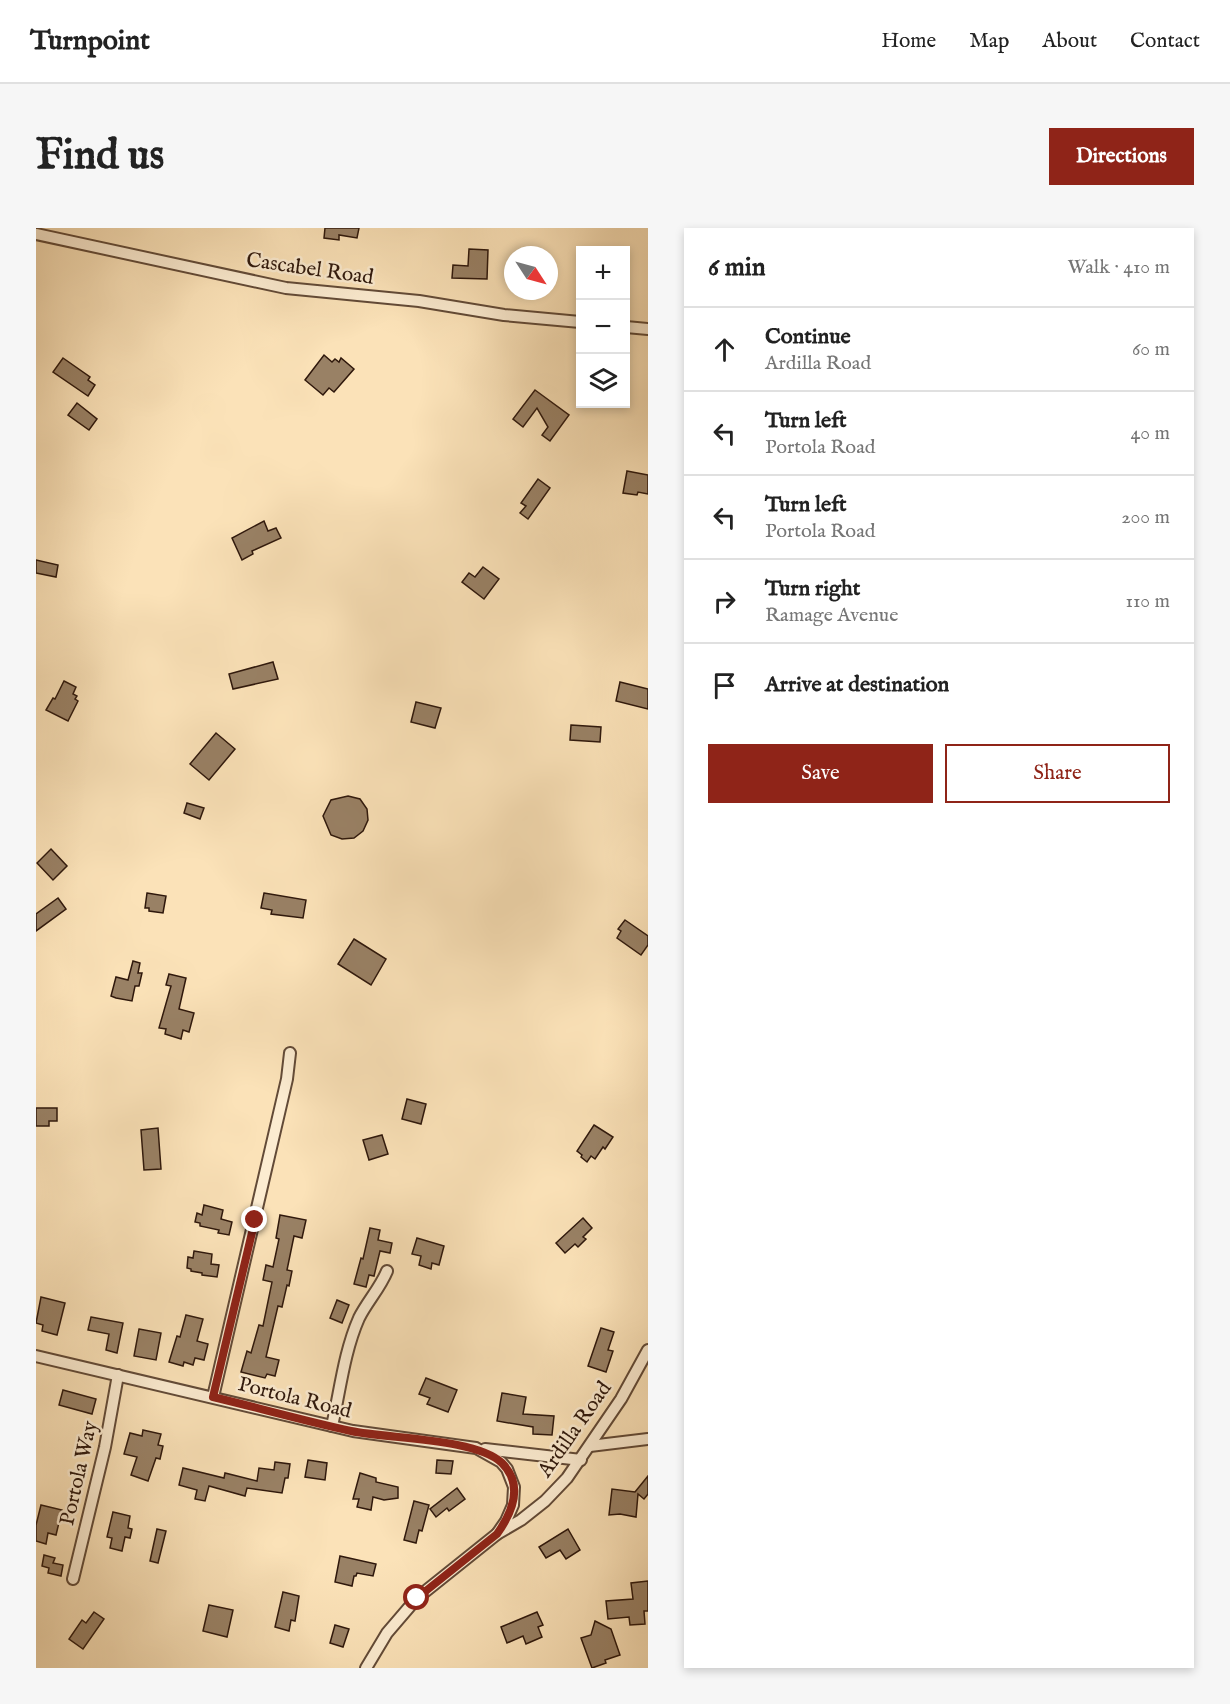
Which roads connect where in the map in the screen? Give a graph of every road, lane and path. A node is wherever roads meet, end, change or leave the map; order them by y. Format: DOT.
graph roads {
  1 [pos="36,234"];
  2 [pos="576,322"];
  3 [pos="630,327"];
  4 [pos="648,329"];
  5 [pos="290,1053"];
  6 [pos="387,1271"];
  7 [pos="648,1350"];
  8 [pos="36,1356"];
  9 [pos="118,1375"];
  10 [pos="213,1397"];
  11 [pos="332,1426"];
  12 [pos="648,1439"];
  13 [pos="590,1446"];
  14 [pos="476,1448"];
  15 [pos="581,1460"];
  16 [pos="497,1534"];
  17 [pos="73,1578"];
  18 [pos="366,1668"];
  1 -- 2 [label="street, Cascabel Road"];
  3 -- 4 [label="street"];
  5 -- 10 [label="street"];
  6 -- 11 [label="street"];
  7 -- 13 [label="street, Ardilla Road"];
  8 -- 9 [label="street, Portola Road"];
  9 -- 10 [label="street, Portola Road"];
  9 -- 17 [label="street, Portola Way"];
  10 -- 11 [label="street, Portola Road"];
  11 -- 14 [label="street, Portola Road"];
  12 -- 13 [label="street"];
  13 -- 15 [label="street, Ardilla Road"];
  14 -- 15 [label="street, Portola Road"];
  14 -- 16 [label="street, Portola Road"];
  15 -- 16 [label="street, Ardilla Road"];
  16 -- 18 [label="street, Ardilla Road"];
}
